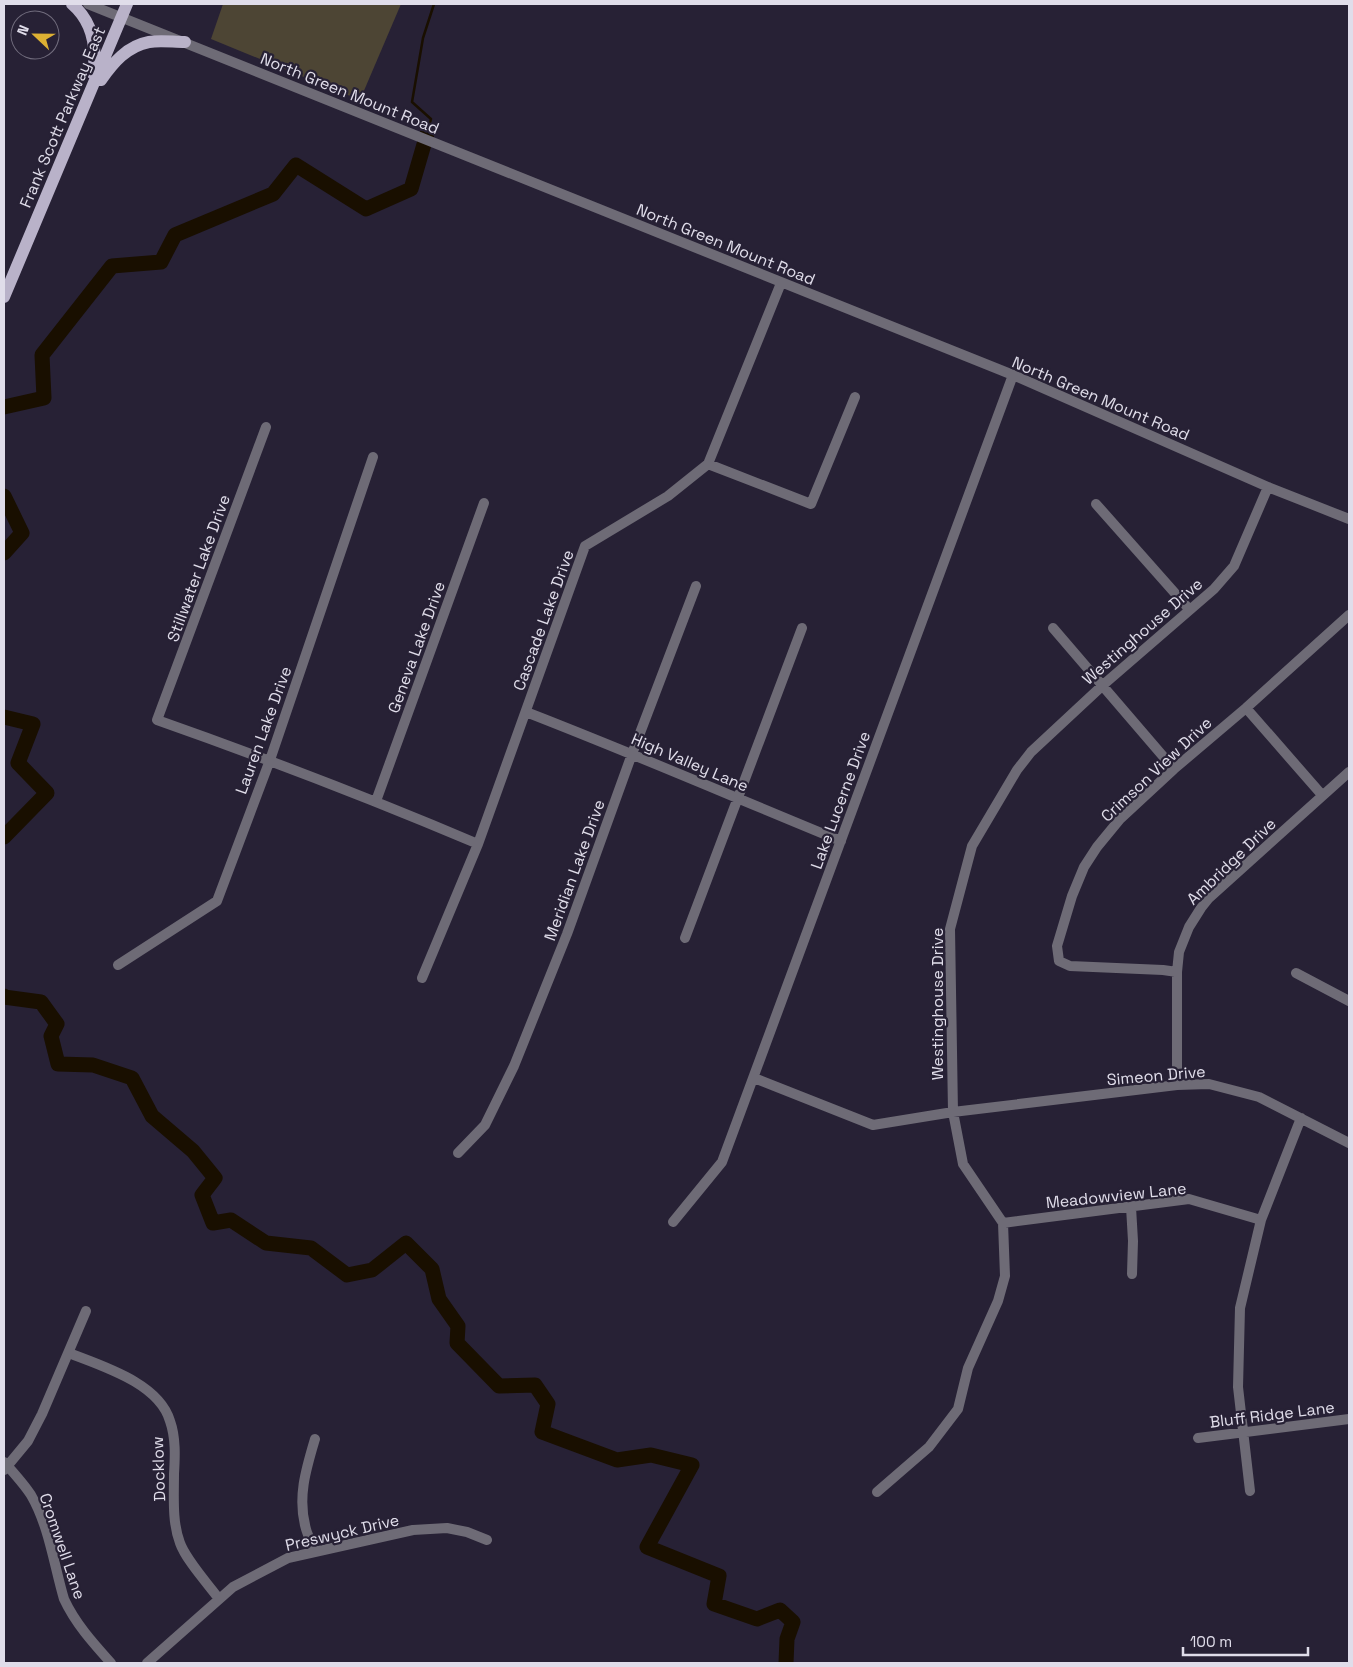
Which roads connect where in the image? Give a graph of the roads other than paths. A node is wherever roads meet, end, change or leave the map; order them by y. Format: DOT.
graph roads {
  1 [pos="72,4"];
  2 [pos="88,4"];
  3 [pos="127,4"];
  4 [pos="122,17"];
  5 [pos="185,42"];
  6 [pos="89,96"];
  7 [pos="781,283"];
  8 [pos="4,297"];
  9 [pos="1013,376"];
  10 [pos="855,397"];
  11 [pos="266,427"];
  12 [pos="373,457"];
  13 [pos="708,464"];
  14 [pos="1268,487"];
  15 [pos="484,503"];
  16 [pos="1096,504"];
  17 [pos="1349,519"];
  18 [pos="696,586"];
  19 [pos="1189,609"];
  20 [pos="1349,614"];
  21 [pos="802,628"];
  22 [pos="1053,628"];
  23 [pos="1103,685"];
  24 [pos="1246,708"];
  25 [pos="526,712"];
  26 [pos="632,754"];
  27 [pos="270,760"];
  28 [pos="1174,769"];
  29 [pos="1349,772"];
  30 [pos="1322,795"];
  31 [pos="737,799"];
  32 [pos="376,801"];
  33 [pos="841,841"];
  34 [pos="478,844"];
  35 [pos="685,938"];
  36 [pos="118,965"];
  37 [pos="1177,972"];
  38 [pos="1296,973"];
  39 [pos="422,978"];
  40 [pos="1349,1001"];
  41 [pos="754,1078"];
  42 [pos="1177,1086"];
  43 [pos="953,1112"];
  44 [pos="1301,1118"];
  45 [pos="1349,1143"];
  46 [pos="458,1153"];
  47 [pos="1131,1207"];
  48 [pos="1261,1220"];
  49 [pos="673,1222"];
  50 [pos="1003,1223"];
  51 [pos="1132,1274"];
  52 [pos="86,1311"];
  53 [pos="69,1353"];
  54 [pos="1349,1419"];
  55 [pos="1243,1432"];
  56 [pos="1198,1438"];
  57 [pos="315,1439"];
  58 [pos="5,1466"];
  59 [pos="1250,1491"];
  60 [pos="877,1492"];
  61 [pos="486,1540"];
  62 [pos="314,1551"];
  63 [pos="219,1599"];
  64 [pos="111,1663"];
  65 [pos="147,1663"];
  1 -- 6 [label="main road"];
  2 -- 4 [label="street, North Green Mount Road"];
  3 -- 4 [label="main road, Frank Scott Parkway East"];
  4 -- 5 [label="street, North Green Mount Road"];
  4 -- 6 [label="main road, Frank Scott Parkway East"];
  5 -- 6 [label="main road"];
  5 -- 7 [label="street, North Green Mount Road"];
  6 -- 8 [label="main road, Frank Scott Parkway East"];
  7 -- 9 [label="street, North Green Mount Road"];
  7 -- 13 [label="street, Cascade Lake Drive"];
  9 -- 14 [label="street, North Green Mount Road"];
  9 -- 33 [label="street, Lake Lucerne Drive"];
  10 -- 13 [label="street"];
  11 -- 27 [label="street, Stillwater Lake Drive"];
  12 -- 27 [label="street, Lauren Lake Drive"];
  13 -- 25 [label="street, Cascade Lake Drive"];
  14 -- 17 [label="street, North Green Mount Road"];
  14 -- 19 [label="street, Westinghouse Drive"];
  15 -- 32 [label="street, Geneva Lake Drive"];
  16 -- 19 [label="street"];
  18 -- 26 [label="street, Meridian Lake Drive"];
  19 -- 23 [label="street, Westinghouse Drive"];
  20 -- 24 [label="street, Crimson View Drive"];
  21 -- 31 [label="street"];
  22 -- 23 [label="street"];
  23 -- 28 [label="street"];
  23 -- 43 [label="street, Westinghouse Drive"];
  24 -- 28 [label="street, Crimson View Drive"];
  24 -- 30 [label="street"];
  25 -- 26 [label="street, High Valley Lane"];
  25 -- 34 [label="street, Cascade Lake Drive"];
  26 -- 31 [label="street, High Valley Lane"];
  26 -- 46 [label="street, Meridian Lake Drive"];
  27 -- 32 [label="street"];
  27 -- 36 [label="street, Lauren Lake Drive"];
  28 -- 37 [label="street, Crimson View Drive"];
  29 -- 30 [label="street, Ambridge Drive"];
  30 -- 37 [label="street, Ambridge Drive"];
  31 -- 33 [label="street, High Valley Lane"];
  31 -- 35 [label="street"];
  32 -- 34 [label="street"];
  33 -- 41 [label="street, Lake Lucerne Drive"];
  34 -- 39 [label="street, Cascade Lake Drive"];
  37 -- 42 [label="street, Ambridge Drive"];
  38 -- 40 [label="street"];
  41 -- 43 [label="street, Simeon Drive"];
  41 -- 49 [label="street, Lake Lucerne Drive"];
  42 -- 43 [label="street, Simeon Drive"];
  42 -- 44 [label="street, Simeon Drive"];
  43 -- 50 [label="street, Westinghouse Drive"];
  44 -- 45 [label="street, Simeon Drive"];
  44 -- 48 [label="street"];
  47 -- 48 [label="street, Meadowview Lane"];
  47 -- 50 [label="street, Meadowview Lane"];
  47 -- 51 [label="street"];
  48 -- 55 [label="street"];
  50 -- 60 [label="street"];
  52 -- 53 [label="street"];
  53 -- 58 [label="street"];
  53 -- 63 [label="street, Docklow"];
  54 -- 55 [label="street, Bluff Ridge Lane"];
  55 -- 56 [label="street, Bluff Ridge Lane"];
  55 -- 59 [label="street"];
  57 -- 62 [label="street"];
  58 -- 64 [label="street, Cromwell Lane"];
  61 -- 62 [label="street, Preswyck Drive"];
  62 -- 63 [label="street, Preswyck Drive"];
  63 -- 65 [label="street, Preswyck Drive"];
}
